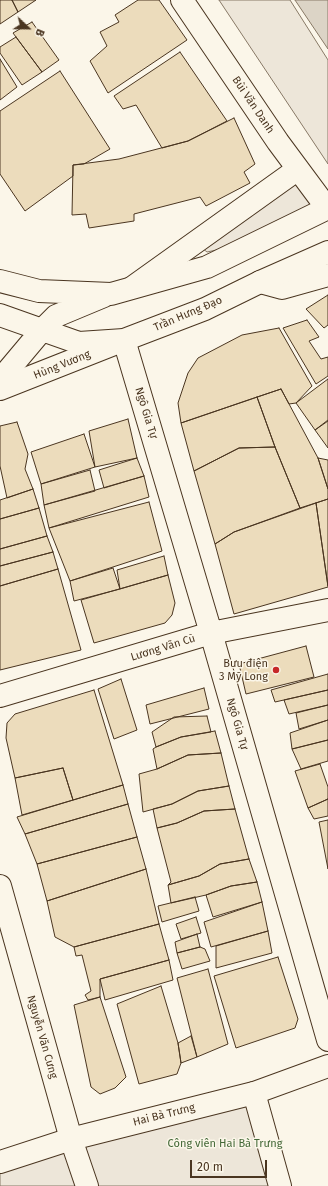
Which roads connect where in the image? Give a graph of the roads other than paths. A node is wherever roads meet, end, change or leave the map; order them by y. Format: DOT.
graph roads {
  1 [pos="182,0"];
  2 [pos="298,169"];
  3 [pos="328,208"];
  4 [pos="328,252"];
  5 [pos="328,275"];
  6 [pos="0,281"];
  7 [pos="260,282"];
  8 [pos="132,288"];
  9 [pos="111,294"];
  10 [pos="0,315"];
  11 [pos="42,330"];
  12 [pos="124,340"];
  13 [pos="0,380"];
  14 [pos="0,389"];
  15 [pos="328,610"];
  16 [pos="211,633"];
  17 [pos="0,696"];
  18 [pos="0,886"];
  19 [pos="328,1040"];
  20 [pos="328,1066"];
  21 [pos="254,1093"];
  22 [pos="71,1139"];
  23 [pos="0,1162"];
  24 [pos="87,1186"];
  25 [pos="280,1186"];
  1 -- 2 [label="main road, Bùi Văn Danh"];
  2 -- 3 [label="main road, Bùi Văn Danh"];
  2 -- 8 [label="main road"];
  3 -- 8 [label="main road"];
  4 -- 7 [label="main road, Trần Hưng Đạo"];
  5 -- 7 [label="main road"];
  6 -- 9 [label="main road"];
  7 -- 12 [label="main road, Trần Hưng Đạo"];
  8 -- 9 [label="main road"];
  9 -- 11 [label="main road"];
  10 -- 11 [label="main road, Trần Hưng Đạo"];
  11 -- 12 [label="main road, Trần Hưng Đạo"];
  11 -- 13 [label="main road"];
  12 -- 14 [label="main road, Hùng Vương"];
  12 -- 16 [label="main road, Ngô Gia Tự"];
  15 -- 16 [label="main road, Lương Vãn Cù"];
  16 -- 17 [label="main road, Lương Vãn Cù"];
  16 -- 19 [label="main road, Ngô Gia Tự"];
  18 -- 22 [label="main road, Nguyễn Văn Cưng"];
  20 -- 21 [label="main road, Hai Bà Trưng"];
  21 -- 22 [label="main road, Hai Bà Trưng"];
  21 -- 25 [label="main road"];
  22 -- 23 [label="main road, Hai Bà Trưng"];
  22 -- 24 [label="main road, Nguyễn Văn Cưng"];
}
